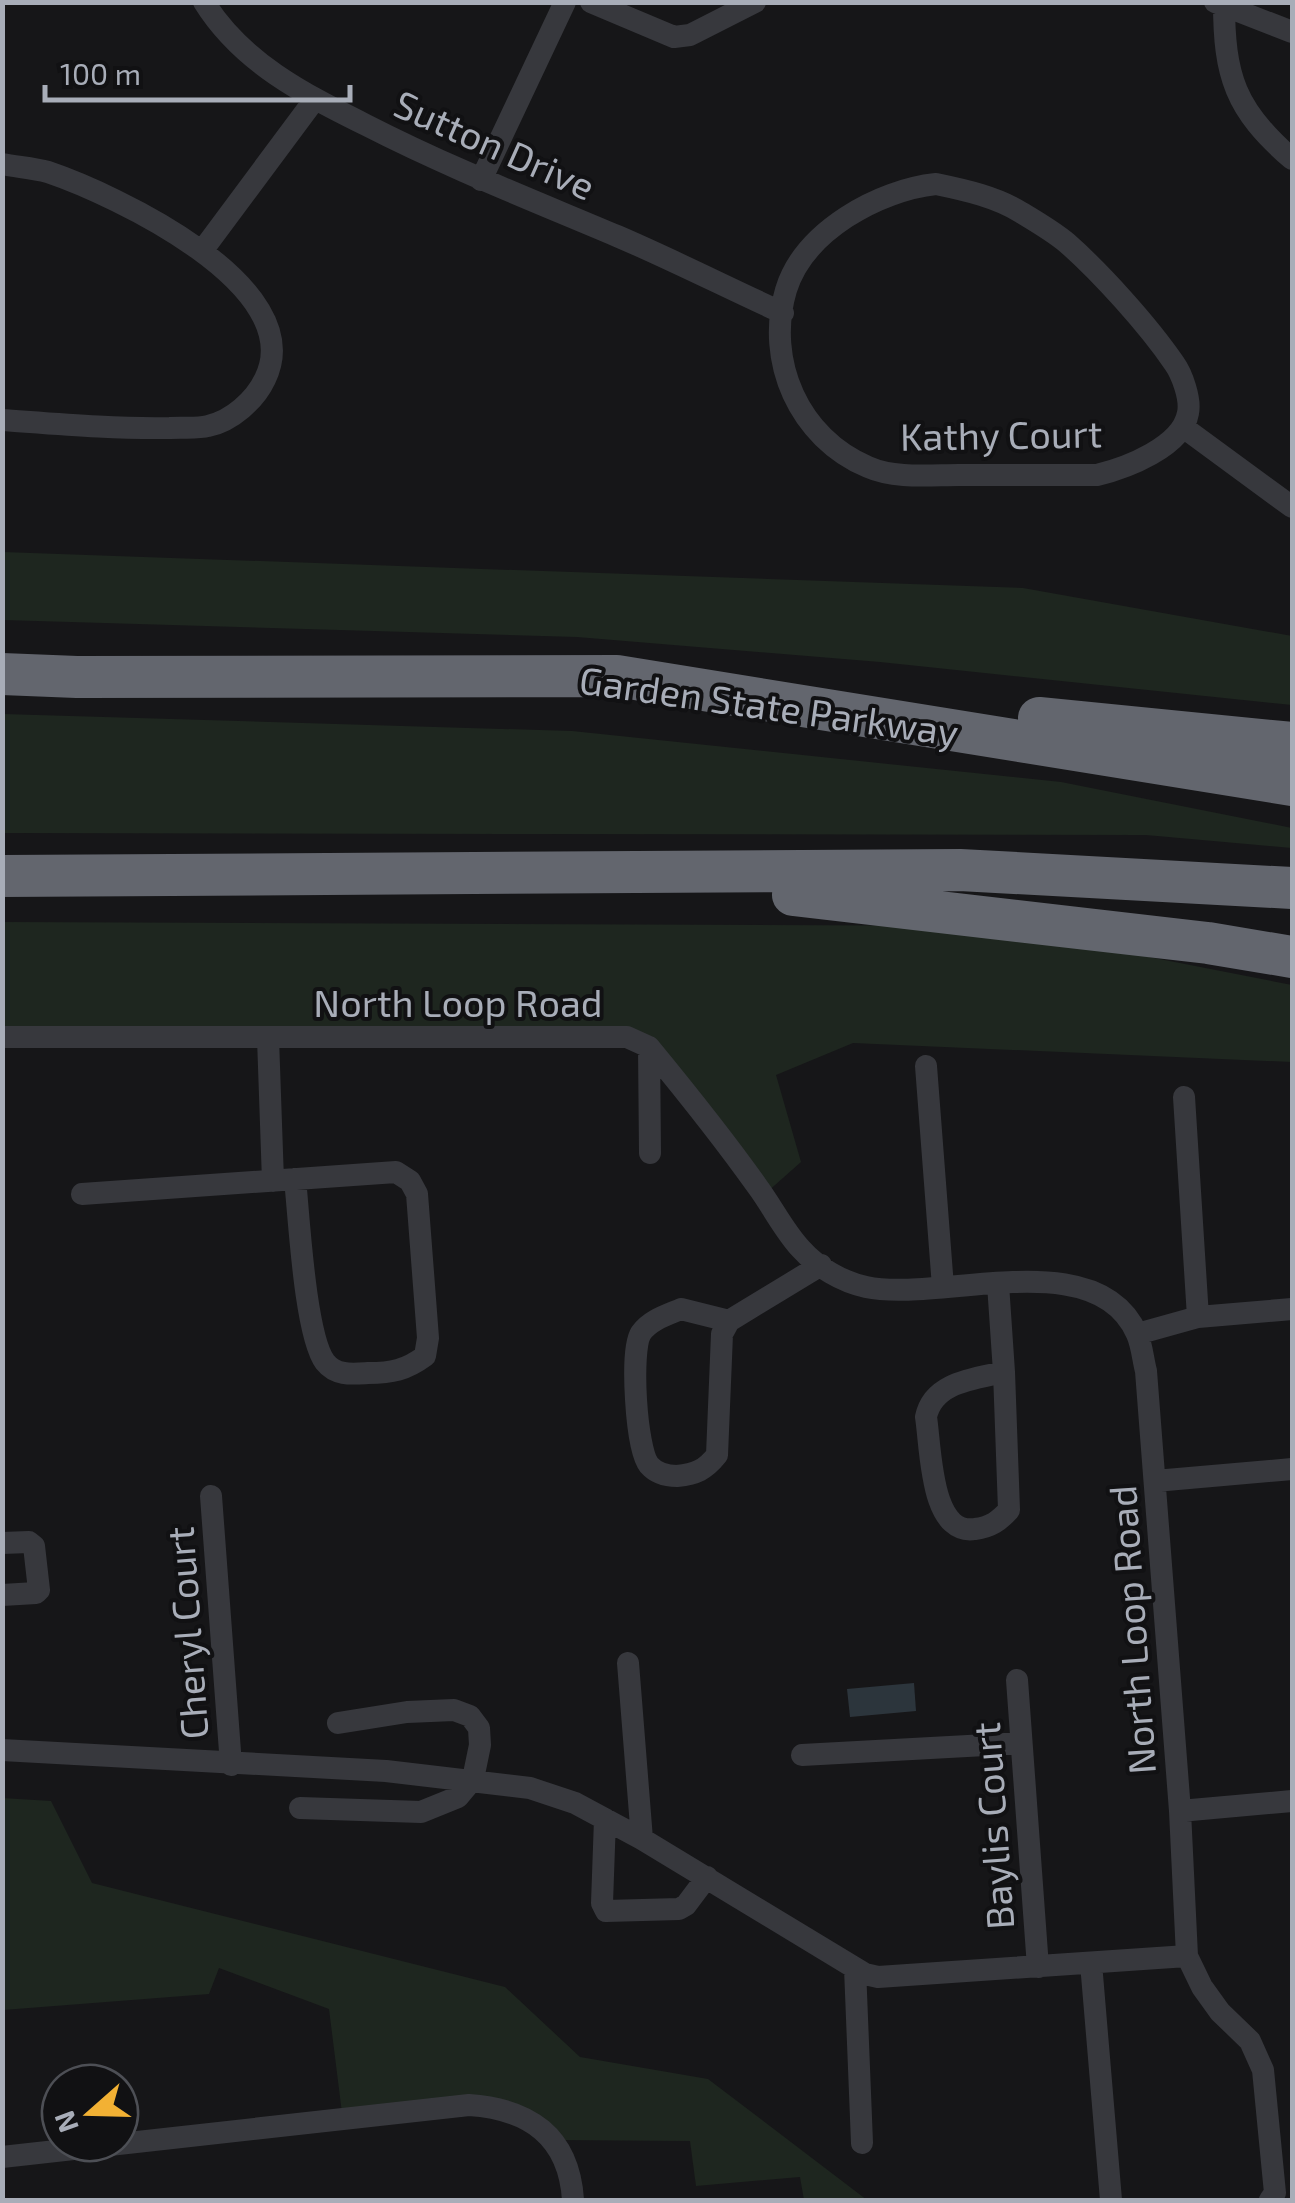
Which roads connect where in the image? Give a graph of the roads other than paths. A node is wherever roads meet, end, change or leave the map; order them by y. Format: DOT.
graph roads {
  1 [pos="204,2"];
  2 [pos="565,2"];
  3 [pos="592,2"];
  4 [pos="755,2"];
  5 [pos="1221,4"];
  6 [pos="1292,32"];
  7 [pos="315,99"];
  8 [pos="1292,158"];
  9 [pos="2,164"];
  10 [pos="481,180"];
  11 [pos="202,251"];
  12 [pos="783,313"];
  13 [pos="2,420"];
  14 [pos="1183,427"];
  15 [pos="1292,507"];
  16 [pos="2,674"];
  17 [pos="617,676"];
  18 [pos="1292,742"];
  19 [pos="1292,785"];
  20 [pos="608,874"];
  21 [pos="2,876"];
  22 [pos="1292,888"];
  23 [pos="1292,957"];
  24 [pos="2,1037"];
  25 [pos="268,1038"];
  26 [pos="649,1047"];
  27 [pos="926,1066"];
  28 [pos="1184,1097"];
  29 [pos="650,1153"];
  30 [pos="284,1180"];
  31 [pos="82,1194"];
  32 [pos="821,1265"];
  33 [pos="998,1284"];
  34 [pos="944,1287"];
  35 [pos="1292,1310"];
  36 [pos="1198,1317"];
  37 [pos="730,1321"];
  38 [pos="1137,1334"];
  39 [pos="1004,1372"];
  40 [pos="1292,1469"];
  41 [pos="1154,1481"];
  42 [pos="211,1496"];
  43 [pos="2,1543"];
  44 [pos="2,1596"];
  45 [pos="628,1663"];
  46 [pos="1016,1680"];
  47 [pos="338,1723"];
  48 [pos="1020,1743"];
  49 [pos="2,1750"];
  50 [pos="802,1756"];
  51 [pos="231,1765"];
  52 [pos="472,1779"];
  53 [pos="1292,1801"];
  54 [pos="300,1808"];
  55 [pos="1180,1810"];
  56 [pos="605,1819"];
  57 [pos="642,1838"];
  58 [pos="706,1877"];
  59 [pos="1187,1956"];
  60 [pos="1092,1964"];
  61 [pos="1038,1967"];
  62 [pos="855,1968"];
  63 [pos="1292,2108"];
  64 [pos="1268,2109"];
  65 [pos="862,2143"];
  66 [pos="2,2157"];
  67 [pos="1276,2198"];
  68 [pos="573,2200"];
  69 [pos="1111,2200"];
  1 -- 7 [label="street, Sutton Drive"];
  2 -- 10 [label="street"];
  3 -- 4 [label="street"];
  5 -- 6 [label="street"];
  5 -- 8 [label="street"];
  7 -- 10 [label="street, Sutton Drive"];
  7 -- 11 [label="street"];
  9 -- 11 [label="street"];
  10 -- 12 [label="street, Sutton Drive"];
  11 -- 13 [label="street"];
  12 -- 14 [label="street, Kathy Court"];
  12 -- 14 [label="street, Kathy Court"];
  14 -- 15 [label="street"];
  16 -- 17 [label="highway, Garden State Parkway"];
  17 -- 18 [label="highway"];
  17 -- 19 [label="highway, Garden State Parkway"];
  20 -- 21 [label="highway"];
  20 -- 22 [label="highway"];
  20 -- 23 [label="highway"];
  24 -- 25 [label="street, North Loop Road"];
  25 -- 26 [label="street, North Loop Road"];
  25 -- 30 [label="street"];
  26 -- 29 [label="street"];
  26 -- 32 [label="street, North Loop Road"];
  27 -- 34 [label="street"];
  28 -- 36 [label="street"];
  30 -- 30 [label="street"];
  30 -- 31 [label="street"];
  32 -- 34 [label="street, North Loop Road"];
  32 -- 37 [label="street"];
  33 -- 34 [label="street, North Loop Road"];
  33 -- 38 [label="street, North Loop Road"];
  33 -- 39 [label="street"];
  35 -- 36 [label="street"];
  36 -- 38 [label="street"];
  37 -- 37 [label="street"];
  38 -- 41 [label="street, North Loop Road"];
  39 -- 39 [label="street"];
  40 -- 41 [label="street"];
  41 -- 55 [label="street, North Loop Road"];
  42 -- 51 [label="street, Cheryl Court"];
  43 -- 44 [label="street"];
  45 -- 57 [label="street"];
  46 -- 48 [label="street, Baylis Court"];
  47 -- 52 [label="street"];
  48 -- 50 [label="street"];
  48 -- 61 [label="street, Baylis Court"];
  49 -- 51 [label="street"];
  51 -- 52 [label="street"];
  52 -- 54 [label="street"];
  52 -- 56 [label="street"];
  53 -- 55 [label="street"];
  55 -- 59 [label="street, North Loop Road"];
  56 -- 57 [label="street"];
  56 -- 58 [label="street"];
  57 -- 58 [label="street"];
  58 -- 62 [label="street"];
  59 -- 60 [label="street"];
  59 -- 64 [label="street"];
  60 -- 61 [label="street"];
  60 -- 69 [label="street"];
  61 -- 62 [label="street"];
  62 -- 65 [label="street"];
  63 -- 64 [label="street"];
  64 -- 67 [label="street"];
  66 -- 68 [label="street"];
}
